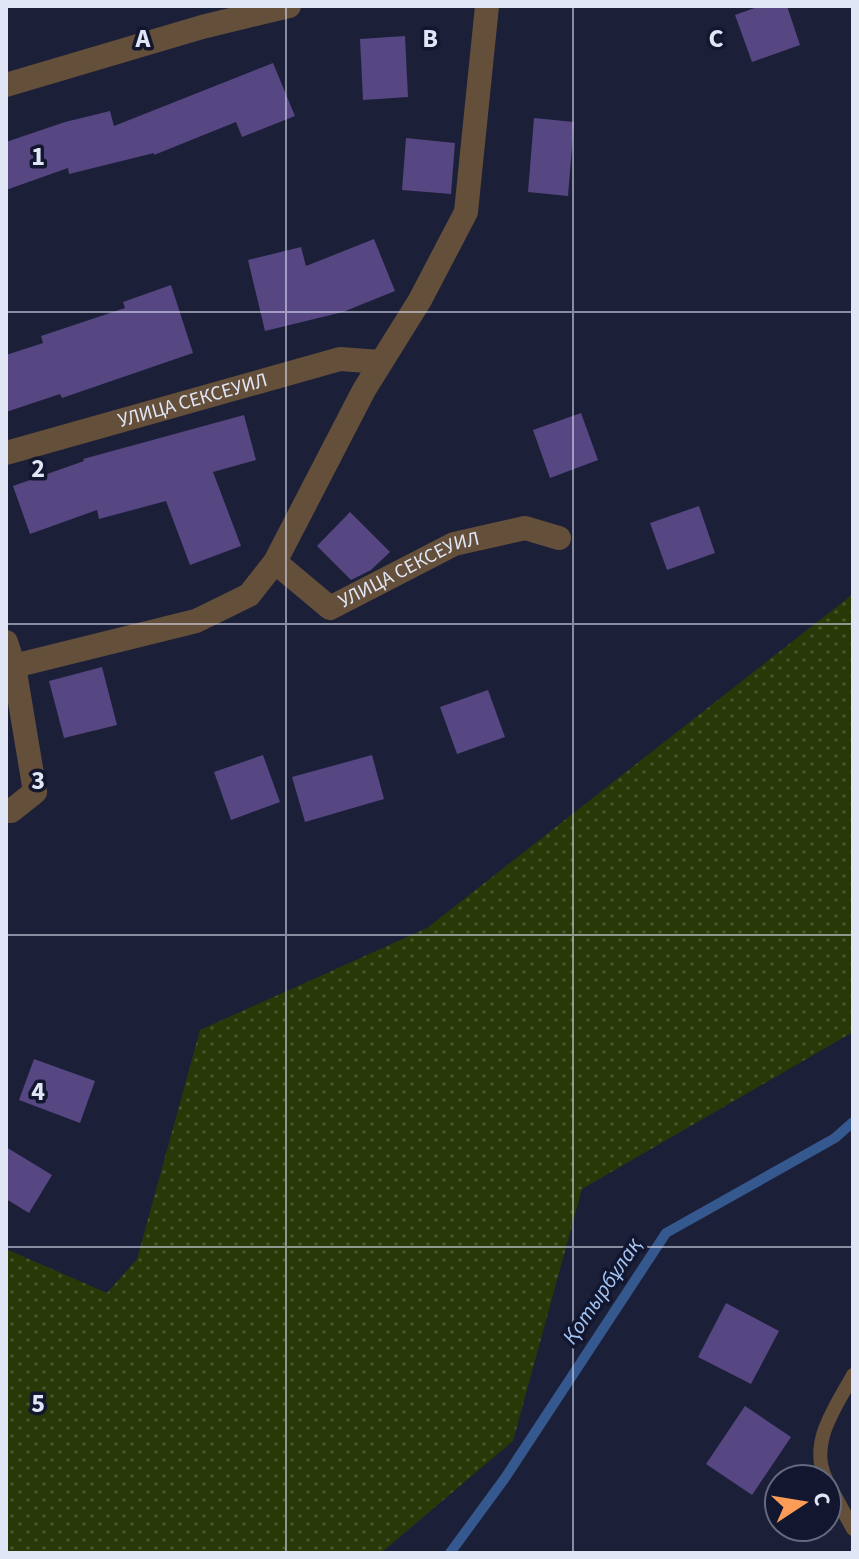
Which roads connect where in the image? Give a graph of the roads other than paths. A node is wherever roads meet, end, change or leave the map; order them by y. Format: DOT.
graph roads {
  1 [pos="289,6"];
  2 [pos="487,6"];
  3 [pos="6,85"];
  4 [pos="381,362"];
  5 [pos="6,453"];
  6 [pos="559,538"];
  7 [pos="275,562"];
  8 [pos="6,642"];
  9 [pos="14,666"];
  10 [pos="6,811"];
  11 [pos="853,1375"];
  12 [pos="819,1463"];
  13 [pos="843,1511"];
  14 [pos="853,1529"];
  1 -- 3 [label="street"];
  2 -- 4 [label="street"];
  4 -- 5 [label="street, УЛИЦА СЕКСЕУИЛ"];
  4 -- 7 [label="street"];
  6 -- 7 [label="street, УЛИЦА СЕКСЕУИЛ"];
  7 -- 9 [label="street"];
  8 -- 9 [label="street"];
  9 -- 10 [label="street"];
  11 -- 12 [label="lane"];
  13 -- 14 [label="lane"];
}
